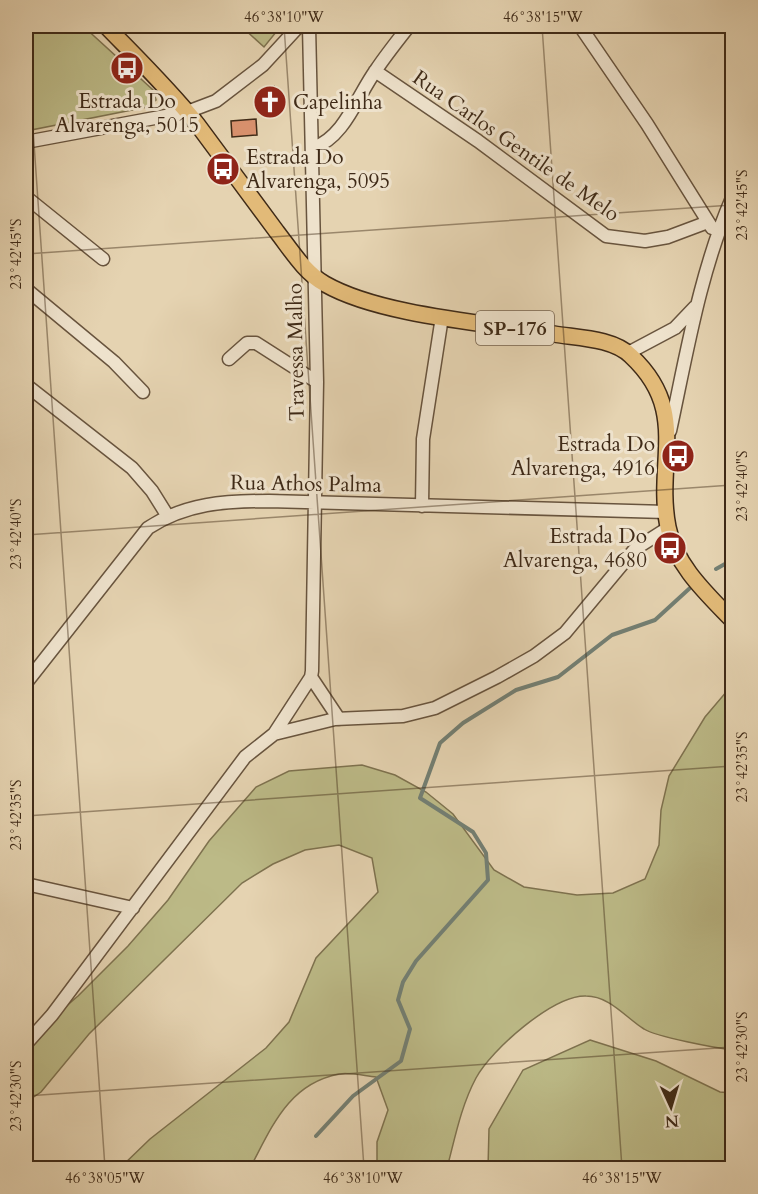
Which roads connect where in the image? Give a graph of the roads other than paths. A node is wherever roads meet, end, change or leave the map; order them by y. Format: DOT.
graph roads {
  1 [pos="106,26"];
  2 [pos="299,26"];
  3 [pos="309,26"];
  4 [pos="410,26"];
  5 [pos="580,26"];
  6 [pos="375,71"];
  7 [pos="187,112"];
  8 [pos="26,142"];
  9 [pos="313,148"];
  10 [pos="26,197"];
  11 [pos="732,198"];
  12 [pos="708,222"];
  13 [pos="717,235"];
  14 [pos="103,259"];
  15 [pos="315,278"];
  16 [pos="26,289"];
  17 [pos="697,304"];
  18 [pos="442,317"];
  19 [pos="628,352"];
  20 [pos="230,359"];
  21 [pos="317,382"];
  22 [pos="26,385"];
  23 [pos="143,392"];
  24 [pos="668,440"];
  25 [pos="315,502"];
  26 [pos="422,506"];
  27 [pos="666,512"];
  28 [pos="167,515"];
  29 [pos="668,528"];
  30 [pos="732,620"];
  31 [pos="311,677"];
  32 [pos="26,683"];
  33 [pos="339,719"];
  34 [pos="274,734"];
  35 [pos="26,884"];
  36 [pos="133,908"];
  37 [pos="26,1044"];
  1 -- 7 [label="main road, SP-176"];
  2 -- 7 [label="street"];
  3 -- 9 [label="street, Travessa Malho"];
  4 -- 6 [label="street"];
  5 -- 12 [label="street"];
  6 -- 9 [label="street"];
  6 -- 12 [label="street, Rua Carlos Gentile de Melo"];
  7 -- 8 [label="street"];
  7 -- 15 [label="main road, SP-176"];
  9 -- 15 [label="street, Travessa Malho"];
  10 -- 14 [label="street"];
  11 -- 13 [label="street"];
  12 -- 13 [label="street"];
  13 -- 17 [label="street"];
  15 -- 18 [label="main road, SP-176"];
  15 -- 21 [label="street, Travessa Malho"];
  16 -- 23 [label="street"];
  17 -- 19 [label="street"];
  17 -- 24 [label="street"];
  18 -- 19 [label="main road, SP-176"];
  18 -- 26 [label="street"];
  19 -- 24 [label="main road, SP-176"];
  20 -- 21 [label="street"];
  21 -- 25 [label="street, Travessa Malho"];
  22 -- 28 [label="street"];
  24 -- 27 [label="main road, SP-176"];
  25 -- 26 [label="street, Rua Athos Palma"];
  25 -- 28 [label="street, Rua Athos Palma"];
  25 -- 31 [label="street, Travessa Malho"];
  26 -- 27 [label="street, Rua Athos Palma"];
  27 -- 29 [label="main road, SP-176"];
  28 -- 32 [label="street, Rua Athos Palma"];
  29 -- 30 [label="main road, SP-176"];
  29 -- 33 [label="street"];
  31 -- 33 [label="street"];
  31 -- 34 [label="street"];
  33 -- 34 [label="street"];
  34 -- 36 [label="street"];
  35 -- 36 [label="street"];
  36 -- 37 [label="street"];
}
